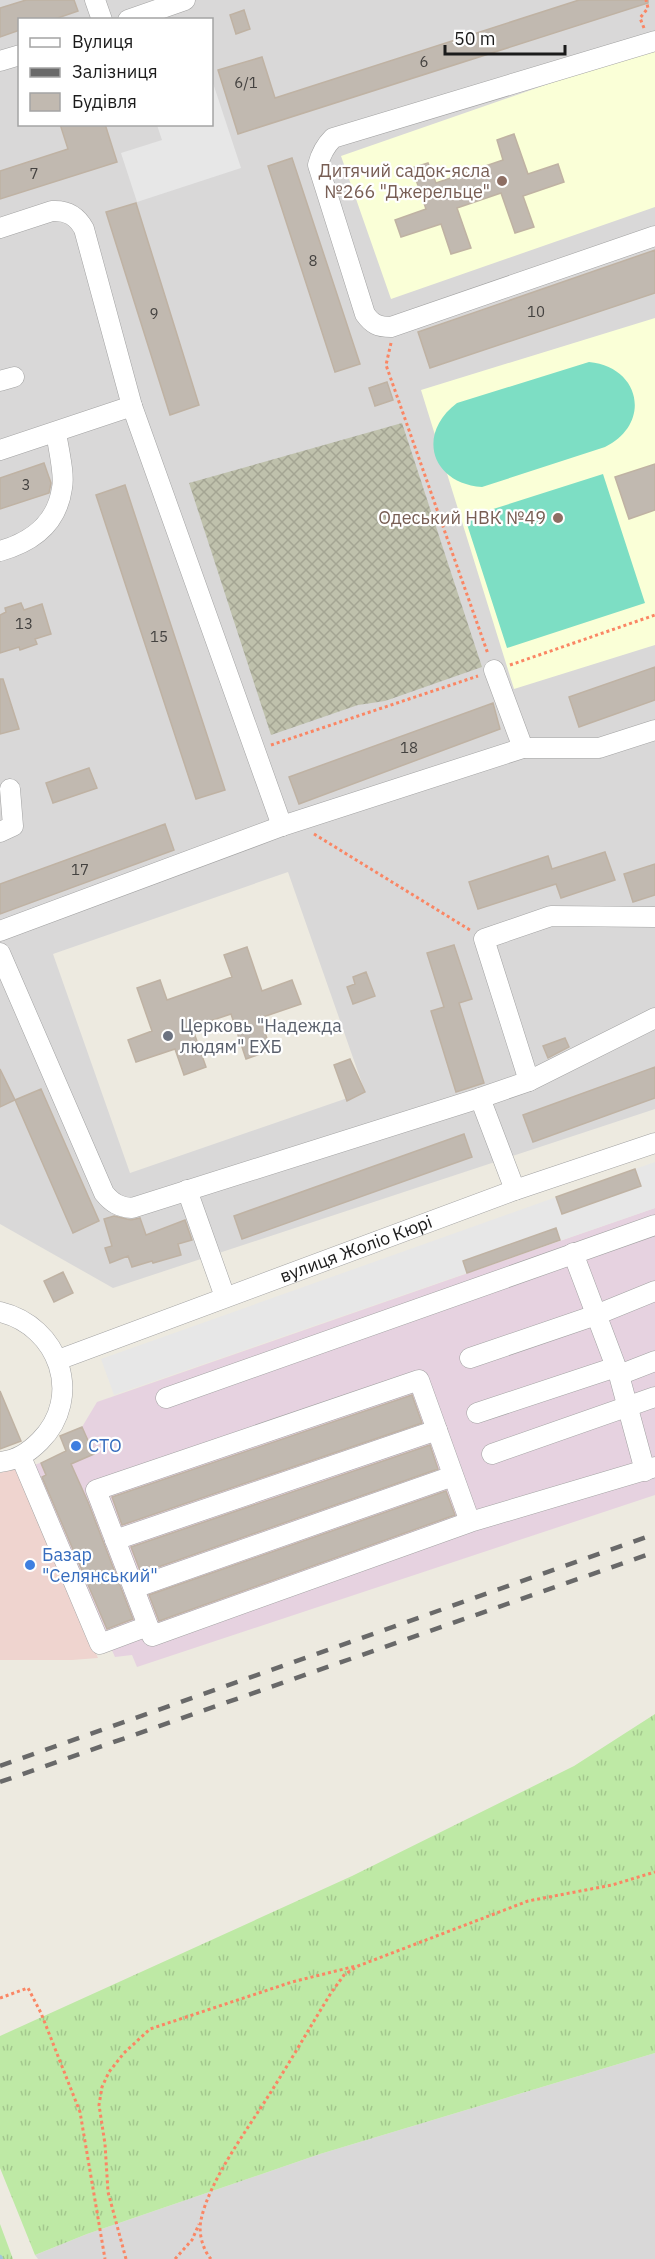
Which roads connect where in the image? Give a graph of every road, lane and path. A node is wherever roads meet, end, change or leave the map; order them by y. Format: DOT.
graph roads {
  1 [pos="96,0"];
  2 [pos="185,0"];
  3 [pos="646,0"];
  4 [pos="101,18"];
  5 [pos="134,18"];
  6 [pos="652,42"];
  7 [pos="18,56"];
  8 [pos="0,61"];
  9 [pos="0,228"];
  10 [pos="655,236"];
  11 [pos="390,327"];
  12 [pos="132,406"];
  13 [pos="56,432"];
  14 [pos="0,450"];
  15 [pos="0,551"];
  16 [pos="655,615"];
  17 [pos="494,670"];
  18 [pos="655,730"];
  19 [pos="523,748"];
  20 [pos="255,751"];
  21 [pos="10,789"];
  22 [pos="289,824"];
  23 [pos="0,832"];
  24 [pos="655,916"];
  25 [pos="0,931"];
  26 [pos="484,939"];
  27 [pos="0,953"];
  28 [pos="655,1018"];
  29 [pos="529,1080"];
  30 [pos="480,1098"];
  31 [pos="655,1143"];
  32 [pos="187,1190"];
  33 [pos="515,1190"];
  34 [pos="655,1225"];
  35 [pos="573,1253"];
  36 [pos="655,1291"];
  37 [pos="225,1297"];
  38 [pos="0,1312"];
  39 [pos="596,1315"];
  40 [pos="470,1358"];
  41 [pos="58,1360"];
  42 [pos="655,1361"];
  43 [pos="617,1371"];
  44 [pos="655,1397"];
  45 [pos="166,1398"];
  46 [pos="627,1407"];
  47 [pos="477,1413"];
  48 [pos="437,1430"];
  49 [pos="492,1454"];
  50 [pos="21,1457"];
  51 [pos="0,1462"];
  52 [pos="650,1469"];
  53 [pos="453,1476"];
  54 [pos="470,1522"];
  55 [pos="115,1540"];
  56 [pos="134,1588"];
  57 [pos="148,1626"];
  58 [pos="655,1872"];
  59 [pos="358,1966"];
  60 [pos="0,1998"];
  61 [pos="200,2221"];
  62 [pos="105,2259"];
  63 [pos="126,2259"];
  64 [pos="175,2259"];
  65 [pos="211,2259"];
  1 -- 4 [label="street"];
  2 -- 5 [label="street"];
  3 -- 6 [label="path"];
  6 -- 11 [label="street"];
  7 -- 8 [label="street"];
  9 -- 12 [label="street"];
  10 -- 11 [label="street"];
  11 -- 17 [label="path"];
  12 -- 13 [label="street"];
  12 -- 20 [label="street"];
  13 -- 14 [label="street"];
  13 -- 15 [label="street"];
  16 -- 17 [label="path"];
  17 -- 19 [label="street"];
  17 -- 20 [label="path"];
  18 -- 19 [label="street"];
  19 -- 22 [label="street"];
  20 -- 22 [label="street"];
  21 -- 23 [label="street"];
  22 -- 25 [label="street"];
  22 -- 26 [label="path"];
  24 -- 26 [label="street"];
  26 -- 29 [label="street"];
  27 -- 32 [label="street"];
  28 -- 29 [label="street"];
  29 -- 30 [label="street"];
  30 -- 32 [label="street"];
  30 -- 33 [label="street"];
  31 -- 33 [label="street, вулиця Жоліо Кюрі"];
  32 -- 37 [label="street"];
  33 -- 37 [label="street, вулиця Жоліо Кюрі"];
  34 -- 35 [label="street"];
  35 -- 39 [label="street"];
  35 -- 45 [label="street"];
  36 -- 39 [label="street"];
  37 -- 41 [label="street, вулиця Жоліо Кюрі"];
  38 -- 41 [label="street"];
  39 -- 40 [label="street"];
  39 -- 43 [label="street"];
  41 -- 50 [label="street"];
  42 -- 43 [label="street"];
  43 -- 46 [label="street"];
  43 -- 47 [label="street"];
  44 -- 46 [label="street"];
  46 -- 49 [label="street"];
  46 -- 52 [label="street"];
  48 -- 53 [label="street"];
  48 -- 55 [label="street"];
  48 -- 55 [label="street"];
  50 -- 51 [label="street"];
  50 -- 57 [label="street"];
  52 -- 54 [label="street"];
  53 -- 54 [label="street"];
  53 -- 56 [label="street"];
  54 -- 57 [label="street"];
  55 -- 56 [label="street"];
  56 -- 57 [label="street"];
  58 -- 59 [label="path"];
  59 -- 61 [label="path"];
  59 -- 63 [label="path"];
  60 -- 62 [label="path"];
  61 -- 64 [label="path"];
  61 -- 65 [label="path"];
}
